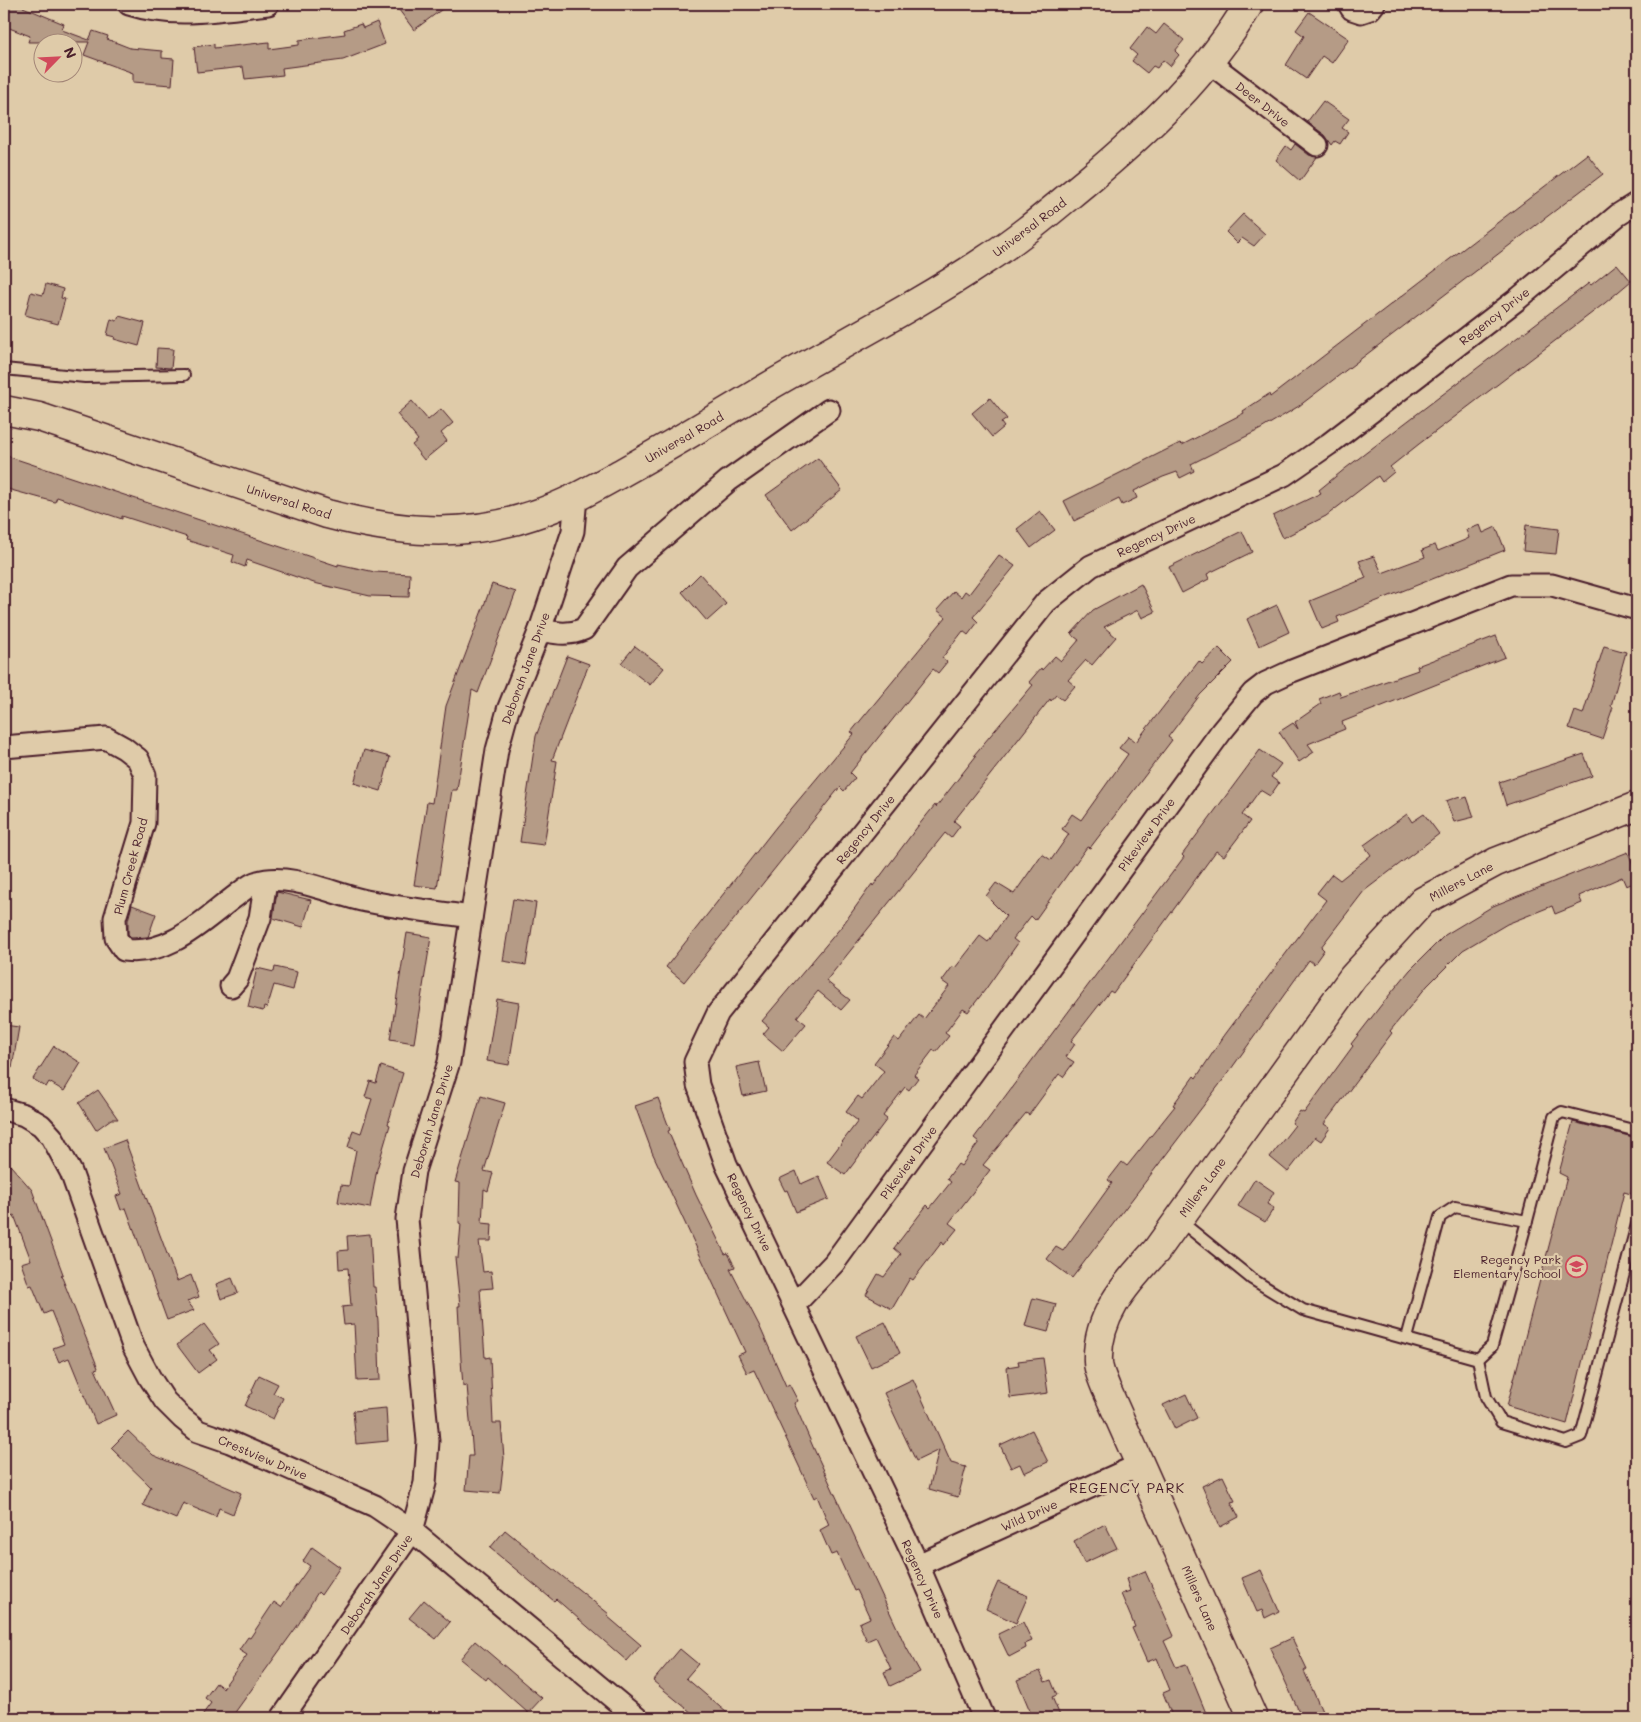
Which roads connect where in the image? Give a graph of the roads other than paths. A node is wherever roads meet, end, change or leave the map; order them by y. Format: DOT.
graph roads {
  1 [pos="129,4"];
  2 [pos="268,4"];
  3 [pos="1248,4"];
  4 [pos="1349,4"];
  5 [pos="1374,4"];
  6 [pos="1210,63"];
  7 [pos="1317,145"];
  8 [pos="1637,203"];
  9 [pos="4,369"];
  10 [pos="184,375"];
  11 [pos="4,410"];
  12 [pos="828,410"];
  13 [pos="576,497"];
  14 [pos="1637,609"];
  15 [pos="540,630"];
  16 [pos="4,746"];
  17 [pos="1637,805"];
  18 [pos="266,881"];
  19 [pos="471,917"];
  20 [pos="230,986"];
  21 [pos="4,1109"];
  22 [pos="1637,1131"];
  23 [pos="1178,1219"];
  24 [pos="1527,1221"];
  25 [pos="1637,1224"];
  26 [pos="794,1304"];
  27 [pos="1407,1338"];
  28 [pos="1478,1359"];
  29 [pos="1141,1464"];
  30 [pos="412,1531"];
  31 [pos="918,1565"];
  32 [pos="282,1718"];
  33 [pos="637,1718"];
  34 [pos="984,1718"];
  35 [pos="1253,1718"];
  1 -- 2 [label="street"];
  3 -- 6 [label="street, Universal Road"];
  4 -- 5 [label="street"];
  6 -- 7 [label="street, Deer Drive"];
  6 -- 13 [label="street, Universal Road"];
  8 -- 26 [label="street, Regency Drive"];
  9 -- 10 [label="lane"];
  11 -- 13 [label="street, Universal Road"];
  12 -- 15 [label="street"];
  13 -- 15 [label="street, Deborah Jane Drive"];
  14 -- 26 [label="street, Pikeview Drive"];
  15 -- 19 [label="street, Deborah Jane Drive"];
  16 -- 18 [label="street, Plum Creek Road"];
  17 -- 23 [label="street, Millers Lane"];
  18 -- 19 [label="street, Plum Creek Road"];
  18 -- 20 [label="street"];
  19 -- 30 [label="street, Deborah Jane Drive"];
  21 -- 30 [label="street, Crestview Drive"];
  22 -- 24 [label="lane"];
  23 -- 27 [label="lane"];
  23 -- 29 [label="street, Millers Lane"];
  24 -- 27 [label="lane"];
  24 -- 28 [label="lane"];
  25 -- 28 [label="lane"];
  26 -- 31 [label="street, Regency Drive"];
  27 -- 28 [label="lane"];
  29 -- 31 [label="street, Wild Drive"];
  29 -- 35 [label="street, Millers Lane"];
  30 -- 32 [label="street, Deborah Jane Drive"];
  30 -- 33 [label="street, Crestview Drive"];
  31 -- 34 [label="street, Regency Drive"];
}
